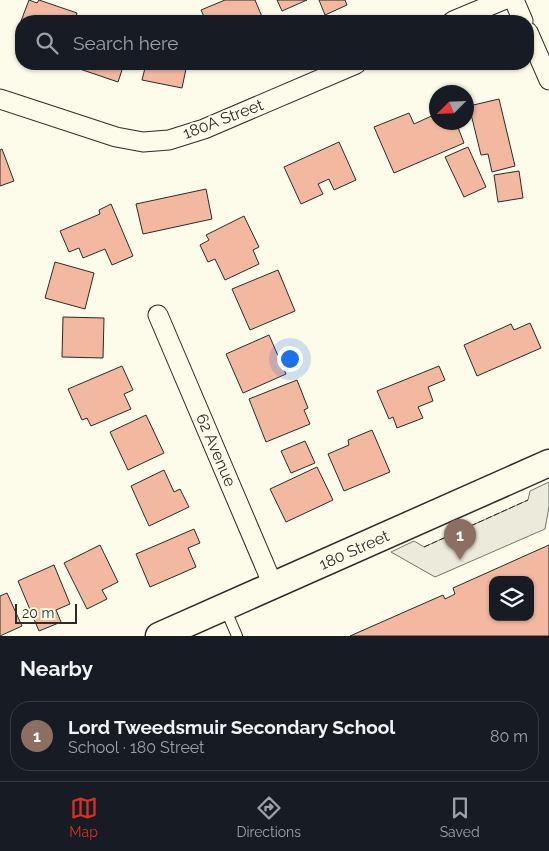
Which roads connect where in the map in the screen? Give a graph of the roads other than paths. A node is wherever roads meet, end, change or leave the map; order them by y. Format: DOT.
graph roads {
  1 [pos="503,0"];
  2 [pos="514,0"];
  3 [pos="468,15"];
  4 [pos="520,15"];
  5 [pos="534,46"];
  6 [pos="342,70"];
  7 [pos="549,80"];
  8 [pos="0,99"];
  9 [pos="158,315"];
  10 [pos="549,463"];
  11 [pos="273,585"];
  12 [pos="224,607"];
  13 [pos="159,636"];
  14 [pos="237,636"];
  1 -- 3 [label="street"];
  2 -- 4 [label="street"];
  5 -- 7 [label="street"];
  6 -- 8 [label="street, 180A Street"];
  9 -- 11 [label="street, 62 Avenue"];
  10 -- 11 [label="street, 180 Street"];
  11 -- 12 [label="street, 180 Street"];
  12 -- 13 [label="street, 180 Street"];
  12 -- 14 [label="lane"];
}
